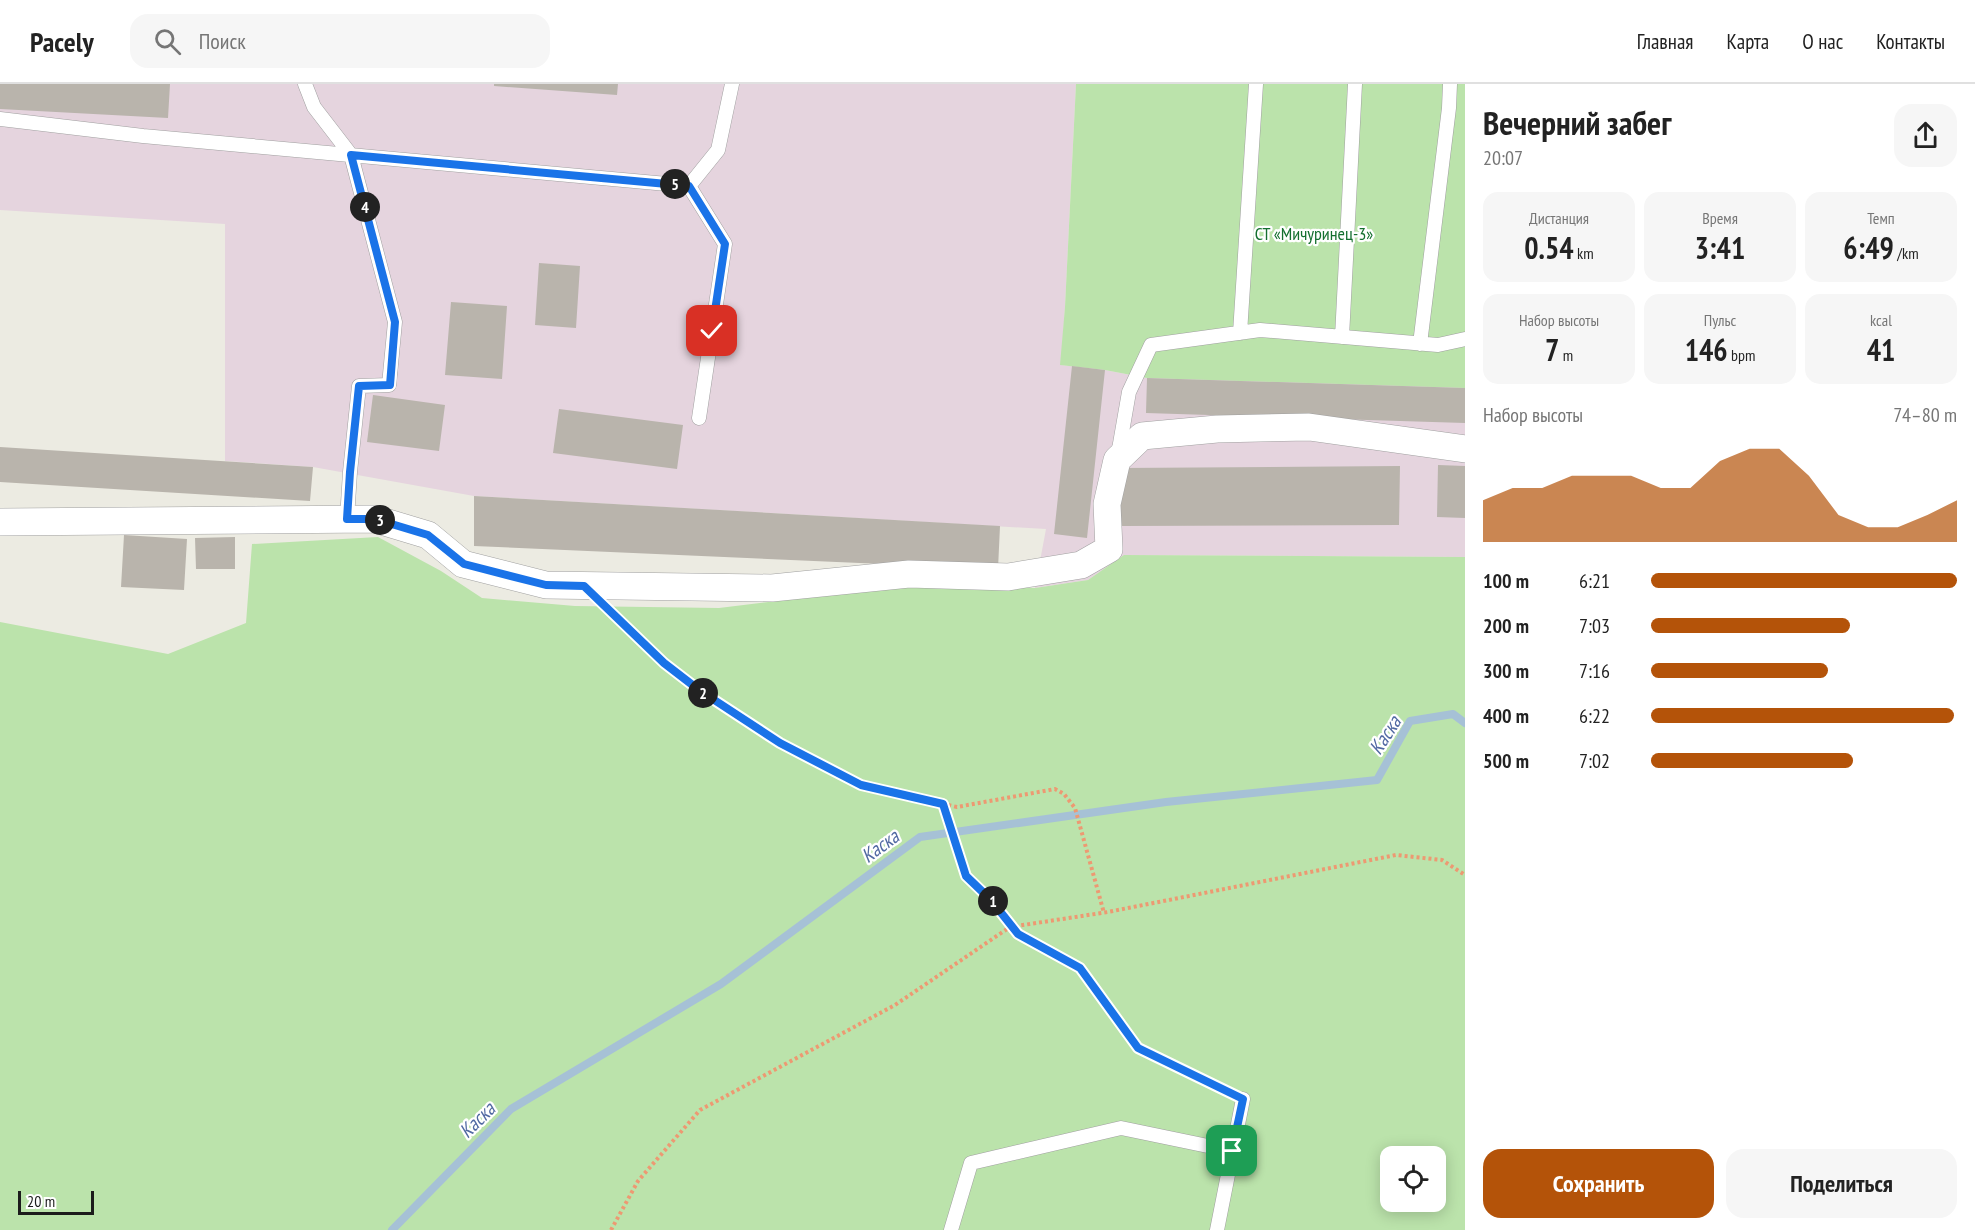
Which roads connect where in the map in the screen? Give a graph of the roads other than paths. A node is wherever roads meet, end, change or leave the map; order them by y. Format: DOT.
graph roads {
  1 [pos="305,84"];
  2 [pos="732,84"];
  3 [pos="1256,84"];
  4 [pos="1354,84"];
  5 [pos="1449,84"];
  6 [pos="0,119"];
  7 [pos="351,155"];
  8 [pos="689,186"];
  9 [pos="1240,333"];
  10 [pos="1342,337"];
  11 [pos="1465,339"];
  12 [pos="1420,344"];
  13 [pos="699,418"];
  14 [pos="1465,449"];
  15 [pos="1117,460"];
  16 [pos="347,519"];
  17 [pos="0,522"];
  18 [pos="1243,1099"];
  19 [pos="1232,1151"];
  20 [pos="951,1230"];
  21 [pos="1217,1230"];
  1 -- 7 [label="lane"];
  2 -- 8 [label="lane"];
  3 -- 9 [label="lane"];
  4 -- 10 [label="lane"];
  5 -- 12 [label="lane"];
  6 -- 7 [label="lane"];
  7 -- 8 [label="lane"];
  7 -- 16 [label="lane"];
  8 -- 13 [label="lane"];
  9 -- 10 [label="lane"];
  9 -- 15 [label="lane"];
  10 -- 12 [label="lane"];
  11 -- 12 [label="lane"];
  14 -- 15 [label="street"];
  15 -- 16 [label="street"];
  16 -- 17 [label="street"];
  18 -- 19 [label="lane"];
  19 -- 20 [label="lane"];
  19 -- 21 [label="lane"];
}
